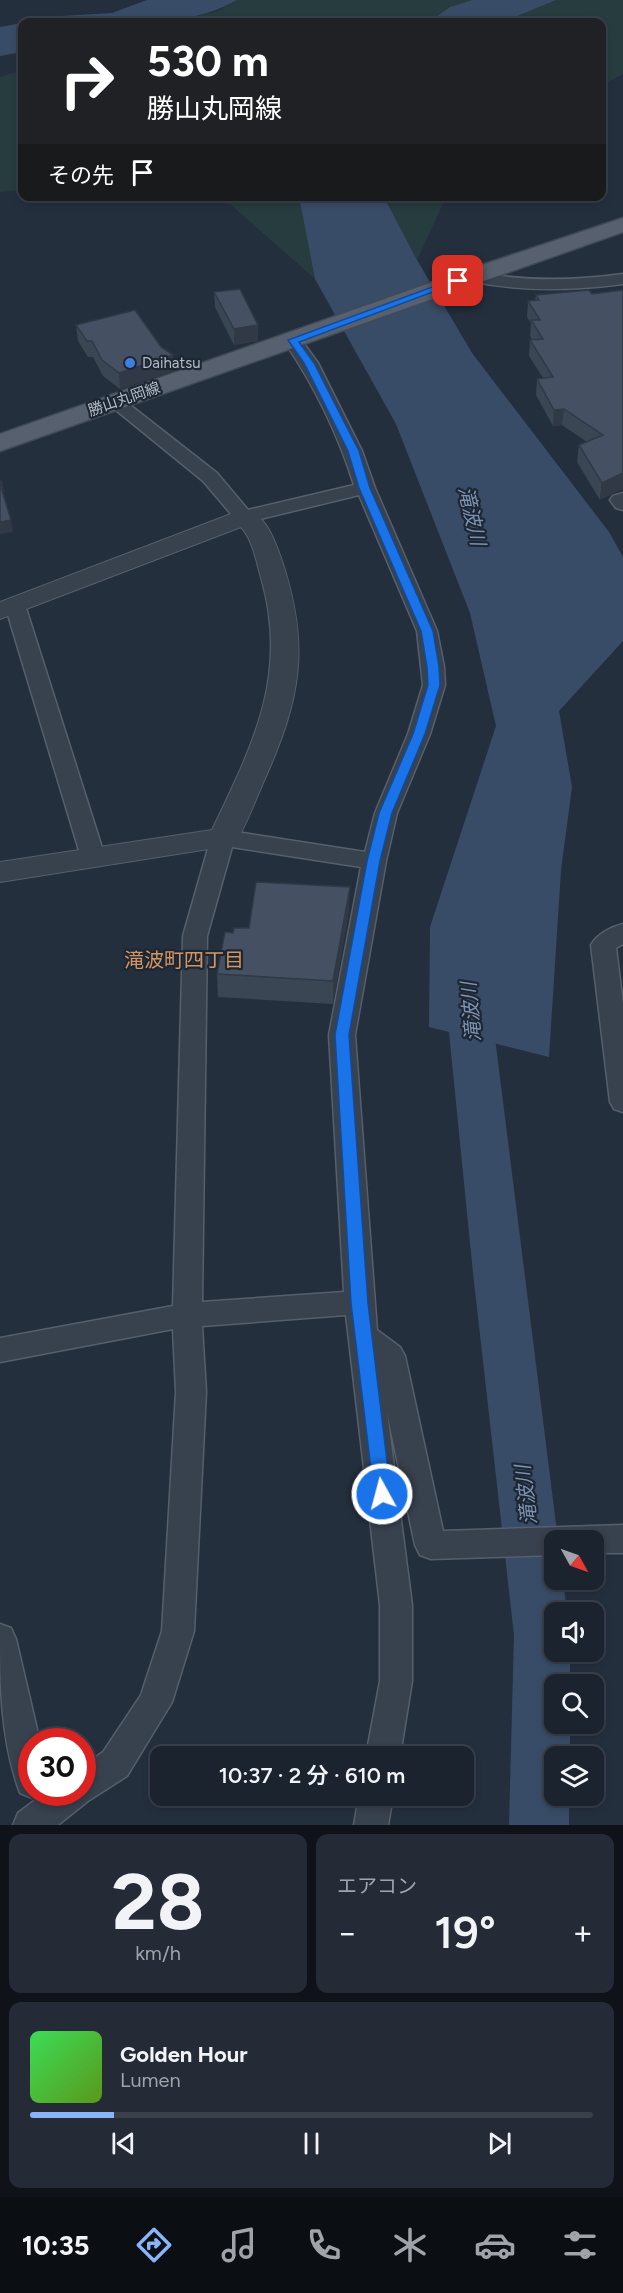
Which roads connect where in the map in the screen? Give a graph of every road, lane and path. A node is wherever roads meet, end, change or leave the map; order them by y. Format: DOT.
graph roads {
  1 [pos="623,225"];
  2 [pos="472,276"];
  3 [pos="623,279"];
  4 [pos="297,339"];
  5 [pos="115,402"];
  6 [pos="0,443"];
  7 [pos="365,488"];
  8 [pos="623,499"];
  9 [pos="623,504"];
  10 [pos="244,517"];
  11 [pos="8,608"];
  12 [pos="222,838"];
  13 [pos="93,856"];
  14 [pos="374,861"];
  15 [pos="0,872"];
  16 [pos="623,932"];
  17 [pos="623,1102"];
  18 [pos="359,1303"];
  19 [pos="187,1314"];
  20 [pos="364,1337"];
  21 [pos="0,1350"];
  22 [pos="604,1539"];
  23 [pos="623,1539"];
  24 [pos="544,1541"];
  25 [pos="0,1639"];
  26 [pos="20,1728"];
  27 [pos="385,1746"];
  28 [pos="96,1777"];
  29 [pos="374,1806"];
  30 [pos="371,1825"];
  1 -- 2 [label="main road, 勝山丸岡線"];
  2 -- 3 [label="street"];
  2 -- 4 [label="main road, 勝山丸岡線"];
  4 -- 5 [label="main road, 勝山丸岡線"];
  4 -- 7 [label="street"];
  5 -- 6 [label="main road, 勝山丸岡線"];
  5 -- 10 [label="street"];
  7 -- 10 [label="street"];
  7 -- 14 [label="street"];
  8 -- 9 [label="street"];
  10 -- 11 [label="street"];
  10 -- 12 [label="street"];
  11 -- 13 [label="street"];
  12 -- 13 [label="street"];
  12 -- 14 [label="street"];
  12 -- 19 [label="street"];
  13 -- 15 [label="street"];
  14 -- 18 [label="street"];
  16 -- 17 [label="street"];
  18 -- 19 [label="street"];
  18 -- 20 [label="street"];
  19 -- 21 [label="street"];
  19 -- 28 [label="street"];
  20 -- 24 [label="street"];
  20 -- 27 [label="street"];
  22 -- 23 [label="street"];
  25 -- 26 [label="street"];
  29 -- 30 [label="street"];
}
